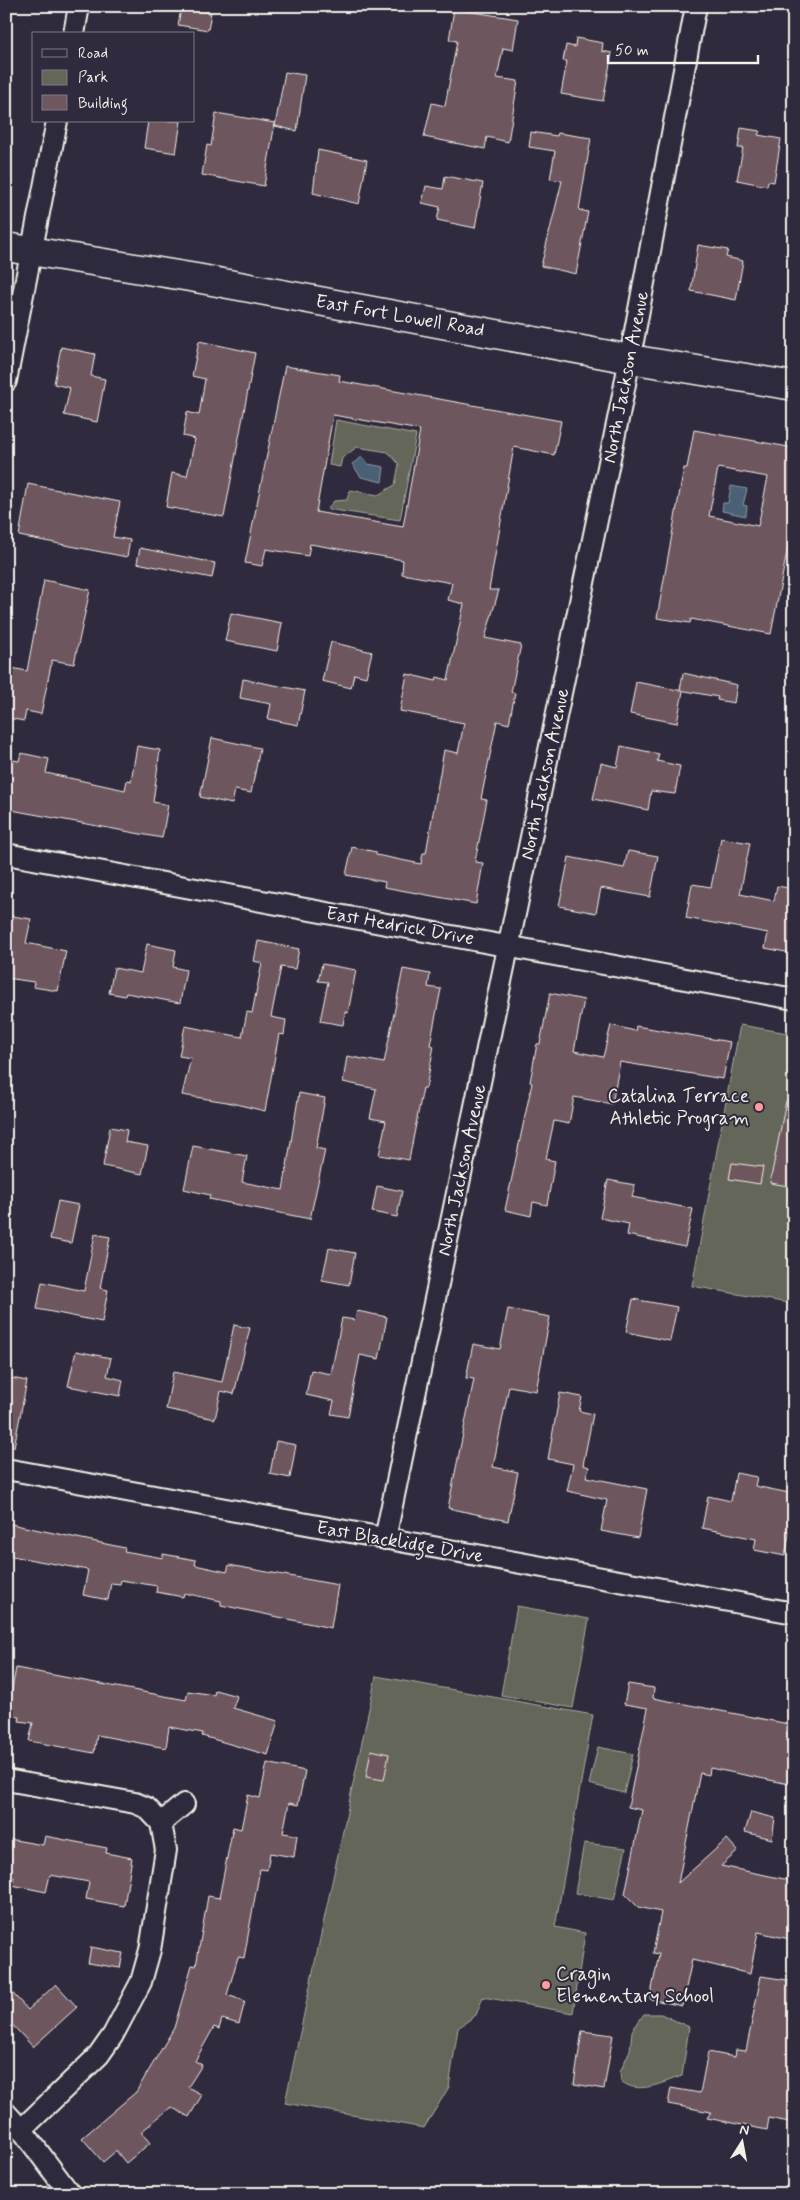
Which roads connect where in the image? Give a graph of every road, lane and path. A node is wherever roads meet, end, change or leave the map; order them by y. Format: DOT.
graph roads {
  1 [pos="79,6"];
  2 [pos="696,6"];
  3 [pos="74,32"];
  4 [pos="57,122"];
  5 [pos="19,249"];
  6 [pos="630,359"];
  7 [pos="6,380"];
  8 [pos="794,386"];
  9 [pos="6,854"];
  10 [pos="509,946"];
  11 [pos="794,999"];
  12 [pos="6,1469"];
  13 [pos="385,1539"];
  14 [pos="794,1614"];
  15 [pos="6,1780"];
  16 [pos="184,1804"];
  17 [pos="161,1823"];
  18 [pos="6,2113"];
  19 [pos="21,2130"];
  20 [pos="70,2194"];
  1 -- 3 [label="street"];
  2 -- 6 [label="street, North Jackson Avenue"];
  4 -- 5 [label="street"];
  5 -- 6 [label="main road, East Fort Lowell Road"];
  5 -- 7 [label="street"];
  6 -- 8 [label="main road, East Fort Lowell Road"];
  6 -- 10 [label="street, North Jackson Avenue"];
  9 -- 10 [label="street, East Hedrick Drive"];
  10 -- 11 [label="street, East Hedrick Drive"];
  10 -- 13 [label="street, North Jackson Avenue"];
  12 -- 13 [label="street, East Blacklidge Drive"];
  13 -- 14 [label="street, East Blacklidge Drive"];
  15 -- 17 [label="street"];
  16 -- 17 [label="street"];
  17 -- 19 [label="street"];
  18 -- 19 [label="street"];
  19 -- 20 [label="street"];
}
